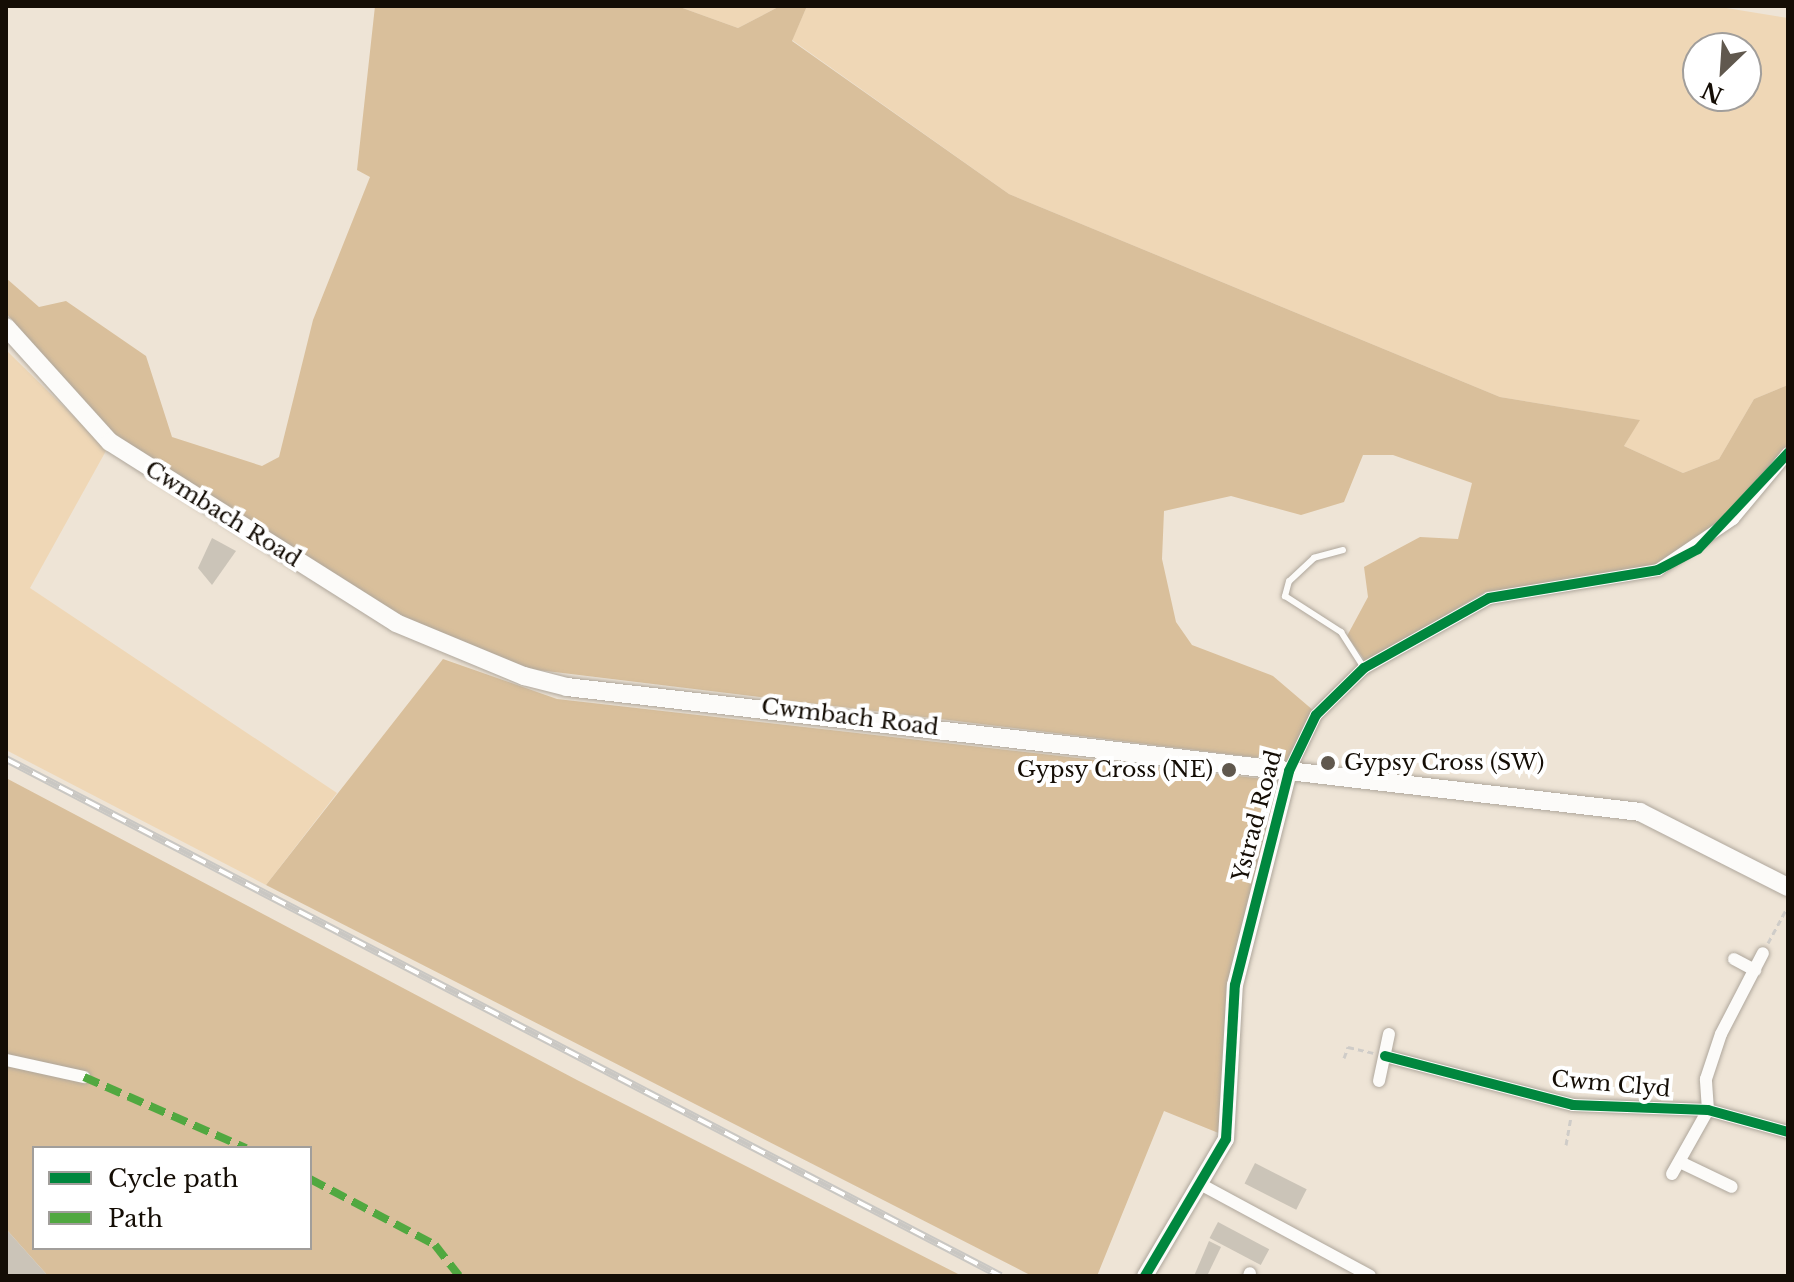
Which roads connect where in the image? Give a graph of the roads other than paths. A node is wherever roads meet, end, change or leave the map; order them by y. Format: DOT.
graph roads {
  1 [pos="6,327"];
  2 [pos="1788,453"];
  3 [pos="1343,550"];
  4 [pos="1364,668"];
  5 [pos="1289,771"];
  6 [pos="1788,887"];
  7 [pos="1763,953"];
  8 [pos="1734,959"];
  9 [pos="1755,970"];
  10 [pos="1389,1034"];
  11 [pos="1385,1056"];
  12 [pos="6,1060"];
  13 [pos="84,1077"];
  14 [pos="1379,1081"];
  15 [pos="1708,1110"];
  16 [pos="1788,1132"];
  17 [pos="1682,1163"];
  18 [pos="1672,1174"];
  19 [pos="1202,1185"];
  20 [pos="1732,1187"];
  21 [pos="1344,1270"];
  22 [pos="1145,1276"];
  23 [pos="1370,1276"];
  1 -- 5 [label="main road, Cwmbach Road"];
  2 -- 4 [label="street, Ystrad Road"];
  3 -- 4 [label="lane"];
  4 -- 5 [label="street, Ystrad Road"];
  5 -- 6 [label="main road, Cwmbach Road"];
  5 -- 19 [label="street, Ystrad Road"];
  7 -- 9 [label="street"];
  8 -- 9 [label="street"];
  9 -- 15 [label="street"];
  10 -- 11 [label="street"];
  11 -- 14 [label="street"];
  11 -- 15 [label="street, Cwm Clyd"];
  12 -- 13 [label="street"];
  15 -- 16 [label="street, Cwm Clyd"];
  15 -- 17 [label="street"];
  17 -- 18 [label="street"];
  17 -- 20 [label="street"];
  19 -- 21 [label="street"];
  19 -- 22 [label="street, Ystrad Road"];
  21 -- 23 [label="street"];
}
